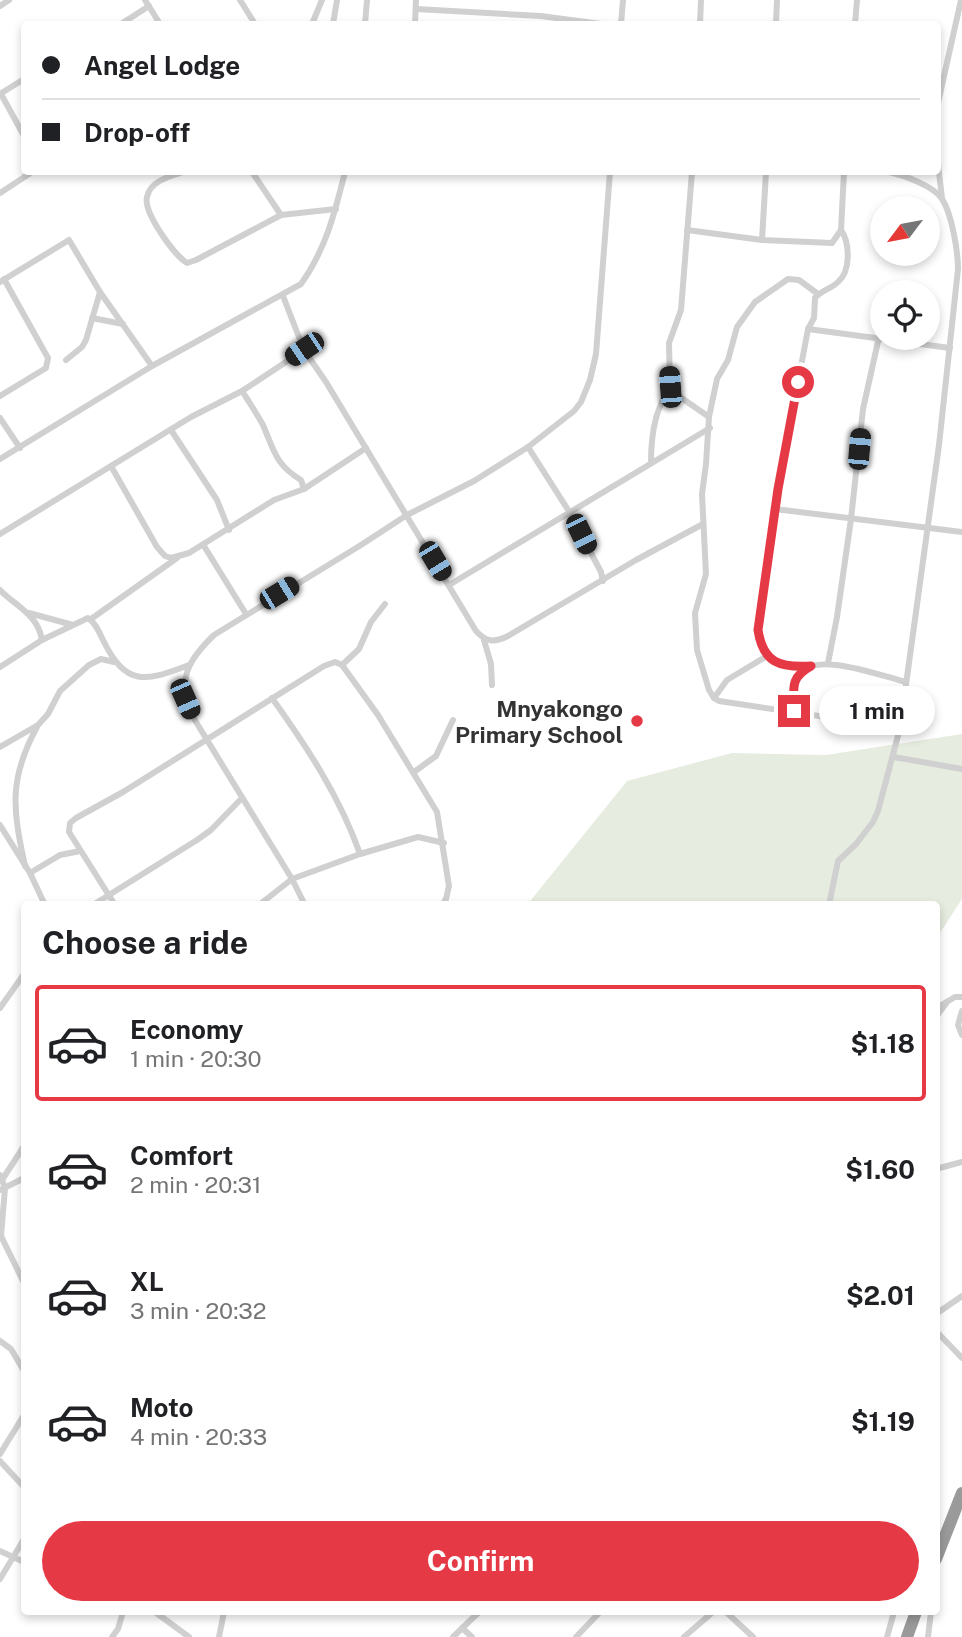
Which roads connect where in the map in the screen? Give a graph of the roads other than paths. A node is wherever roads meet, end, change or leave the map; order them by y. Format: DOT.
graph roads {
  1 [pos="9,0"];
  2 [pos="240,0"];
  3 [pos="322,0"];
  4 [pos="337,0"];
  5 [pos="367,0"];
  6 [pos="416,0"];
  7 [pos="623,0"];
  8 [pos="701,0"];
  9 [pos="777,0"];
  10 [pos="857,0"];
  11 [pos="961,0"];
  12 [pos="147,3"];
  13 [pos="0,6"];
  14 [pos="416,9"];
  15 [pos="541,16"];
  16 [pos="125,21"];
  17 [pos="158,21"];
  18 [pos="253,21"];
  19 [pos="313,21"];
  20 [pos="334,21"];
  21 [pos="365,21"];
  22 [pos="415,21"];
  23 [pos="540,21"];
  24 [pos="578,21"];
  25 [pos="621,21"];
  26 [pos="700,21"];
  27 [pos="776,21"];
  28 [pos="855,21"];
  29 [pos="21,81"];
  30 [pos="941,90"];
  31 [pos="0,94"];
  32 [pos="21,131"];
  33 [pos="27,175"];
  34 [pos="176,175"];
  35 [pos="254,175"];
  36 [pos="344,175"];
  37 [pos="610,175"];
  38 [pos="692,175"];
  39 [pos="766,175"];
  40 [pos="844,175"];
  41 [pos="904,175"];
  42 [pos="939,175"];
  43 [pos="0,193"];
  44 [pos="942,198"];
  45 [pos="336,209"];
  46 [pos="281,215"];
  47 [pos="687,230"];
  48 [pos="841,230"];
  49 [pos="762,240"];
  50 [pos="2,280"];
  51 [pos="100,292"];
  52 [pos="818,294"];
  53 [pos="282,296"];
  54 [pos="958,306"];
  55 [pos="92,318"];
  56 [pos="123,324"];
  57 [pos="962,328"];
  58 [pos="808,329"];
  59 [pos="953,331"];
  60 [pos="870,336"];
  61 [pos="940,346"];
  62 [pos="950,348"];
  63 [pos="304,349"];
  64 [pos="876,350"];
  65 [pos="66,360"];
  66 [pos="152,366"];
  67 [pos="671,389"];
  68 [pos="242,391"];
  69 [pos="0,396"];
  70 [pos="709,417"];
  71 [pos="0,418"];
  72 [pos="710,428"];
  73 [pos="171,430"];
  74 [pos="528,447"];
  75 [pos="20,448"];
  76 [pos="366,448"];
  77 [pos="0,459"];
  78 [pos="651,463"];
  79 [pos="111,466"];
  80 [pos="304,489"];
  81 [pos="775,509"];
  82 [pos="570,513"];
  83 [pos="407,514"];
  84 [pos="851,519"];
  85 [pos="703,524"];
  86 [pos="928,526"];
  87 [pos="229,530"];
  88 [pos="962,531"];
  89 [pos="0,534"];
  90 [pos="204,546"];
  91 [pos="177,558"];
  92 [pos="603,581"];
  93 [pos="449,585"];
  94 [pos="0,590"];
  95 [pos="385,604"];
  96 [pos="30,613"];
  97 [pos="246,614"];
  98 [pos="91,619"];
  99 [pos="73,625"];
  100 [pos="484,639"];
  101 [pos="42,640"];
  102 [pos="767,656"];
  103 [pos="114,662"];
  104 [pos="828,663"];
  105 [pos="189,665"];
  106 [pos="342,665"];
  107 [pos="811,666"];
  108 [pos="0,667"];
  109 [pos="167,674"];
  110 [pos="184,681"];
  111 [pos="906,682"];
  112 [pos="492,685"];
  113 [pos="272,698"];
  114 [pos="714,698"];
  115 [pos="794,711"];
  116 [pos="453,720"];
  117 [pos="38,725"];
  118 [pos="900,728"];
  119 [pos="206,740"];
  120 [pos="0,747"];
  121 [pos="894,757"];
  122 [pos="962,769"];
  123 [pos="414,772"];
  124 [pos="242,798"];
  125 [pos="0,825"];
  126 [pos="444,843"];
  127 [pos="80,850"];
  128 [pos="360,854"];
  129 [pos="25,866"];
  130 [pos="30,873"];
  131 [pos="292,878"];
  132 [pos="109,895"];
  133 [pos="44,901"];
  134 [pos="99,901"];
  135 [pos="113,901"];
  136 [pos="264,901"];
  137 [pos="303,901"];
  138 [pos="445,901"];
  139 [pos="830,901"];
  140 [pos="21,978"];
  141 [pos="962,997"];
  142 [pos="948,1001"];
  143 [pos="940,1006"];
  144 [pos="0,1007"];
  145 [pos="962,1011"];
  146 [pos="940,1012"];
  147 [pos="962,1035"];
  148 [pos="21,1150"];
  149 [pos="962,1162"];
  150 [pos="940,1168"];
  151 [pos="1,1177"];
  152 [pos="21,1180"];
  153 [pos="3,1189"];
  154 [pos="21,1277"];
  155 [pos="962,1296"];
  156 [pos="940,1311"];
  157 [pos="940,1335"];
  158 [pos="0,1342"];
  159 [pos="962,1358"];
  160 [pos="21,1366"];
  161 [pos="21,1420"];
  162 [pos="0,1454"];
  163 [pos="0,1461"];
  164 [pos="21,1484"];
  165 [pos="962,1493"];
  166 [pos="21,1545"];
  167 [pos="940,1549"];
  168 [pos="0,1550"];
  169 [pos="14,1559"];
  170 [pos="21,1561"];
  171 [pos="0,1579"];
  172 [pos="122,1615"];
  173 [pos="159,1615"];
  174 [pos="223,1615"];
  175 [pos="477,1615"];
  176 [pos="597,1615"];
  177 [pos="710,1615"];
  178 [pos="729,1615"];
  179 [pos="893,1615"];
  180 [pos="915,1615"];
  181 [pos="931,1615"];
  182 [pos="462,1628"];
  183 [pos="112,1637"];
  184 [pos="189,1637"];
  185 [pos="219,1637"];
  186 [pos="453,1637"];
  187 [pos="471,1637"];
  188 [pos="576,1637"];
  189 [pos="684,1637"];
  190 [pos="753,1637"];
  191 [pos="887,1637"];
  192 [pos="907,1637"];
  193 [pos="928,1637"];
  1 -- 13 [label="street"];
  2 -- 18 [label="street"];
  3 -- 19 [label="street"];
  4 -- 20 [label="street"];
  5 -- 21 [label="street"];
  6 -- 14 [label="street"];
  7 -- 25 [label="street"];
  8 -- 26 [label="street"];
  9 -- 27 [label="street"];
  10 -- 28 [label="street"];
  11 -- 30 [label="street"];
  12 -- 16 [label="street"];
  12 -- 17 [label="street"];
  14 -- 15 [label="street"];
  14 -- 22 [label="street"];
  15 -- 23 [label="street"];
  15 -- 24 [label="street"];
  29 -- 31 [label="street"];
  31 -- 32 [label="street"];
  33 -- 43 [label="street"];
  34 -- 46 [label="street"];
  35 -- 46 [label="street"];
  36 -- 45 [label="street"];
  37 -- 74 [label="street"];
  38 -- 47 [label="street"];
  39 -- 49 [label="street"];
  40 -- 48 [label="street"];
  41 -- 44 [label="street"];
  42 -- 44 [label="street"];
  44 -- 54 [label="street"];
  45 -- 46 [label="street"];
  45 -- 53 [label="street"];
  47 -- 49 [label="street"];
  47 -- 67 [label="street"];
  48 -- 49 [label="street"];
  48 -- 52 [label="street"];
  50 -- 51 [label="street"];
  50 -- 69 [label="street"];
  51 -- 55 [label="street"];
  51 -- 56 [label="street"];
  52 -- 58 [label="street"];
  52 -- 70 [label="street"];
  53 -- 63 [label="street"];
  53 -- 66 [label="street"];
  54 -- 59 [label="street"];
  55 -- 56 [label="street"];
  55 -- 65 [label="street"];
  56 -- 66 [label="street"];
  57 -- 59 [label="street"];
  58 -- 60 [label="street"];
  58 -- 81 [label="street"];
  59 -- 62 [label="street"];
  61 -- 62 [label="street"];
  62 -- 86 [label="street"];
  63 -- 68 [label="street"];
  63 -- 76 [label="street"];
  64 -- 84 [label="street"];
  66 -- 75 [label="street"];
  67 -- 70 [label="street"];
  67 -- 78 [label="street"];
  68 -- 73 [label="street"];
  68 -- 80 [label="street"];
  70 -- 72 [label="street"];
  71 -- 75 [label="street"];
  72 -- 78 [label="street"];
  72 -- 85 [label="street"];
  73 -- 79 [label="street"];
  73 -- 87 [label="street"];
  74 -- 82 [label="street"];
  74 -- 83 [label="street"];
  75 -- 77 [label="street"];
  76 -- 80 [label="street"];
  76 -- 83 [label="street"];
  78 -- 82 [label="street"];
  79 -- 89 [label="street"];
  79 -- 91 [label="street"];
  80 -- 87 [label="street"];
  81 -- 84 [label="street"];
  81 -- 102 [label="street"];
  82 -- 92 [label="street"];
  82 -- 93 [label="street"];
  83 -- 93 [label="street"];
  83 -- 97 [label="street"];
  84 -- 86 [label="street"];
  84 -- 104 [label="street"];
  85 -- 92 [label="street"];
  85 -- 114 [label="street"];
  86 -- 88 [label="street"];
  86 -- 111 [label="street"];
  87 -- 90 [label="street"];
  90 -- 91 [label="street"];
  90 -- 97 [label="street"];
  91 -- 98 [label="street"];
  92 -- 100 [label="street"];
  93 -- 100 [label="street"];
  94 -- 96 [label="street"];
  95 -- 106 [label="street"];
  96 -- 99 [label="street"];
  96 -- 101 [label="street"];
  97 -- 105 [label="street"];
  98 -- 99 [label="street"];
  98 -- 103 [label="street"];
  99 -- 101 [label="street"];
  100 -- 112 [label="street"];
  101 -- 108 [label="street"];
  102 -- 107 [label="street"];
  102 -- 114 [label="street"];
  103 -- 109 [label="street"];
  103 -- 117 [label="street"];
  104 -- 107 [label="street"];
  104 -- 111 [label="street"];
  105 -- 109 [label="street"];
  105 -- 110 [label="street"];
  106 -- 113 [label="street"];
  106 -- 123 [label="street"];
  107 -- 115 [label="street"];
  109 -- 110 [label="street"];
  110 -- 119 [label="street"];
  111 -- 118 [label="street"];
  113 -- 119 [label="street"];
  113 -- 128 [label="street"];
  114 -- 115 [label="street"];
  115 -- 118 [label="street"];
  116 -- 123 [label="street"];
  117 -- 120 [label="street"];
  117 -- 129 [label="street"];
  118 -- 121 [label="street"];
  119 -- 124 [label="street"];
  119 -- 127 [label="street"];
  121 -- 122 [label="street"];
  121 -- 139 [label="street"];
  123 -- 126 [label="street"];
  124 -- 131 [label="street"];
  124 -- 132 [label="street"];
  125 -- 129 [label="street"];
  126 -- 128 [label="street"];
  126 -- 138 [label="street"];
  127 -- 130 [label="street"];
  127 -- 132 [label="street"];
  128 -- 131 [label="street"];
  129 -- 130 [label="street"];
  130 -- 133 [label="street"];
  131 -- 136 [label="street"];
  131 -- 137 [label="street"];
  132 -- 134 [label="street"];
  132 -- 135 [label="street"];
  140 -- 144 [label="street"];
  141 -- 142 [label="street"];
  142 -- 143 [label="street"];
  142 -- 146 [label="street"];
  145 -- 147 [label="street"];
  148 -- 151 [label="street"];
  149 -- 150 [label="street"];
  151 -- 153 [label="street"];
  152 -- 153 [label="street"];
  153 -- 154 [label="street"];
  155 -- 156 [label="street"];
  157 -- 159 [label="street"];
  158 -- 160 [label="street"];
  161 -- 162 [label="street"];
  163 -- 164 [label="street"];
  165 -- 167 [label="highway"];
  166 -- 169 [label="street"];
  168 -- 169 [label="street"];
  169 -- 170 [label="street"];
  169 -- 171 [label="street"];
  172 -- 183 [label="street"];
  173 -- 184 [label="street"];
  174 -- 185 [label="street"];
  175 -- 182 [label="street"];
  176 -- 188 [label="street"];
  177 -- 189 [label="street"];
  178 -- 190 [label="street"];
  179 -- 191 [label="street"];
  180 -- 192 [label="highway"];
  181 -- 193 [label="street"];
  182 -- 186 [label="street"];
  182 -- 187 [label="street"];
}
